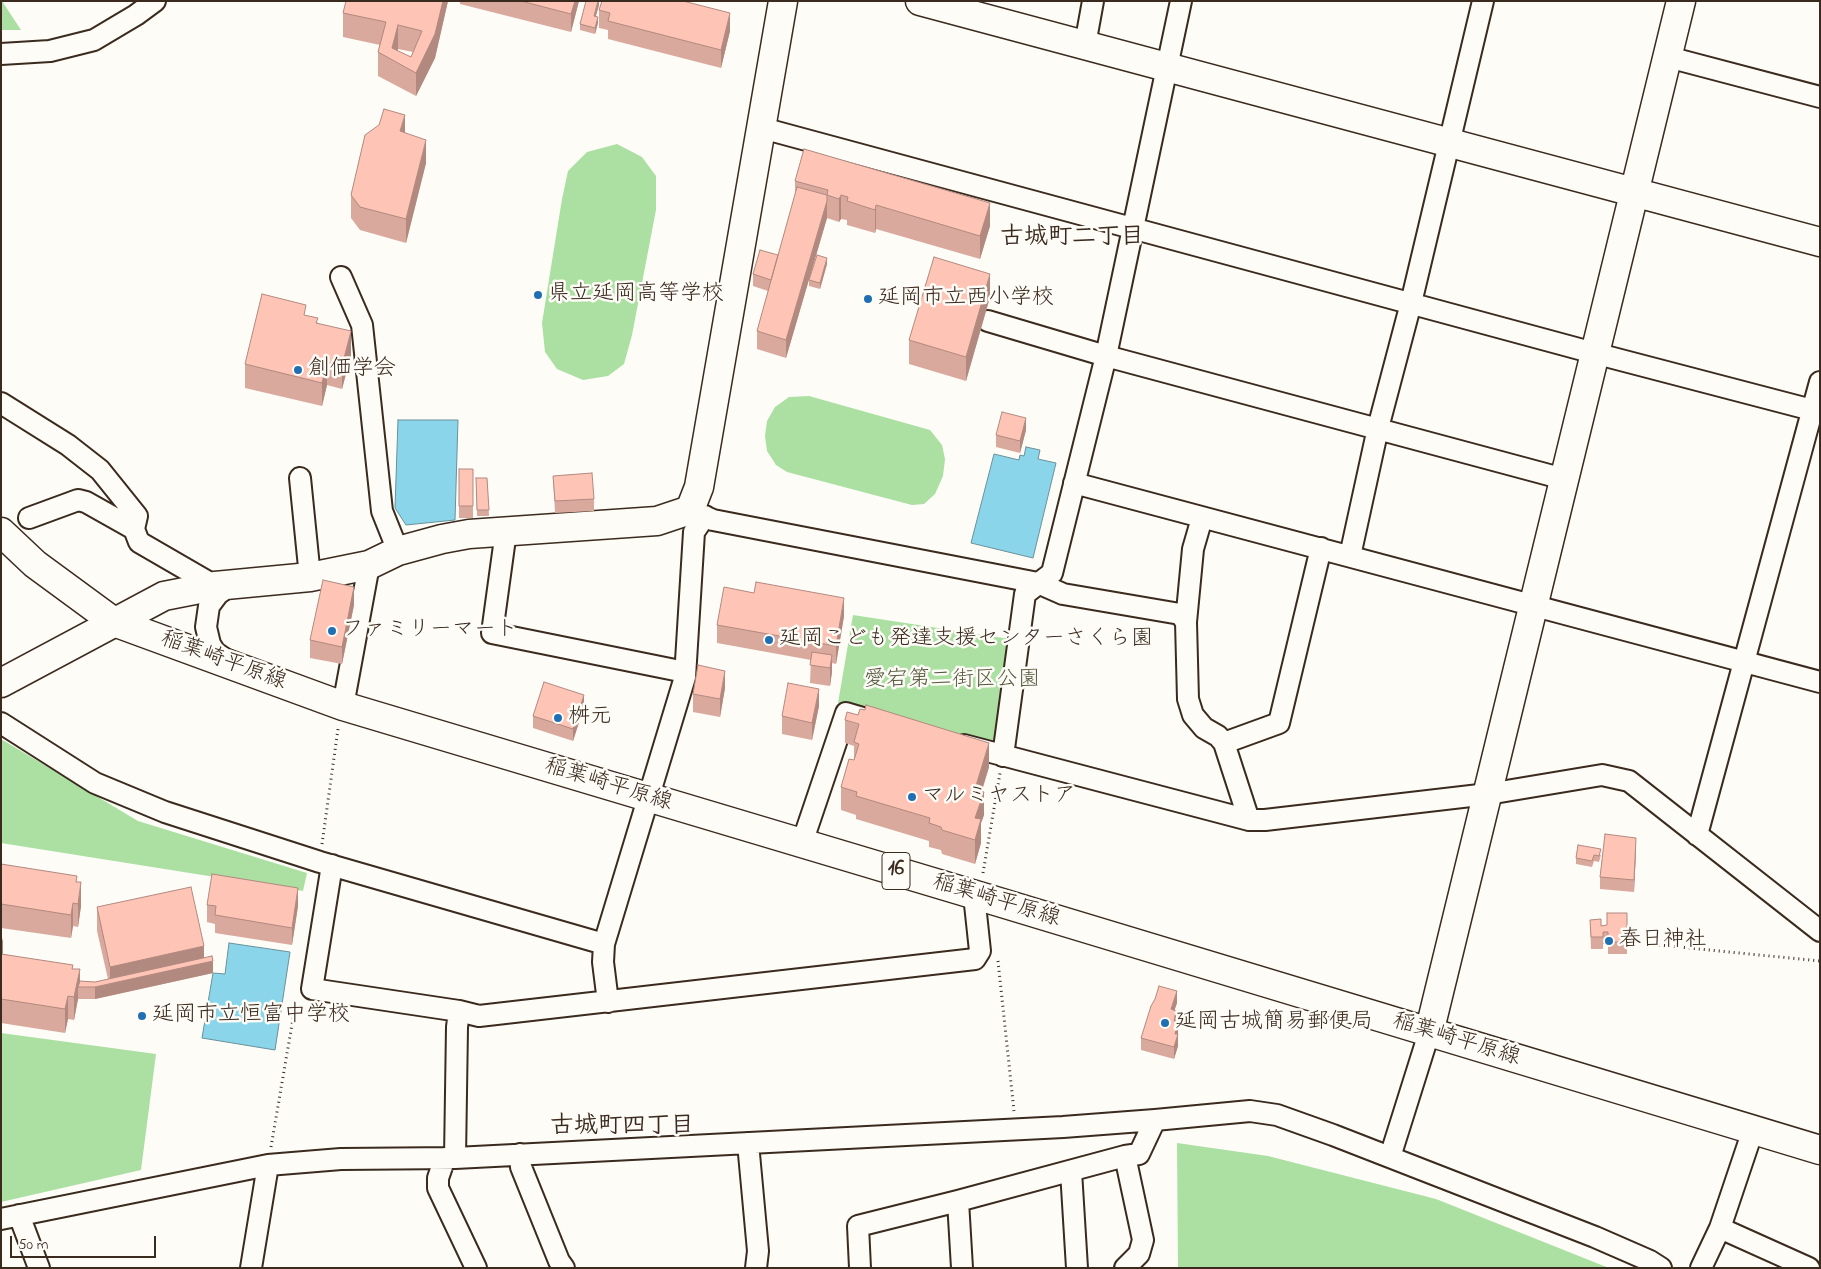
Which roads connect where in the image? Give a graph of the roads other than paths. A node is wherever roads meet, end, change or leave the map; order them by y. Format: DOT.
graph roads {
  1 [pos="155,1"];
  2 [pos="783,1"];
  3 [pos="920,1"];
  4 [pos="1093,1"];
  5 [pos="1181,1"];
  6 [pos="1681,1"];
  7 [pos="1477,3"];
  8 [pos="980,9"];
  9 [pos="1085,45"];
  10 [pos="1,54"];
  11 [pos="1668,57"];
  12 [pos="1166,67"];
  13 [pos="1820,97"];
  14 [pos="762,128"];
  15 [pos="1450,143"];
  16 [pos="1634,192"];
  17 [pos="1133,228"];
  18 [pos="1820,242"];
  19 [pos="341,277"];
  20 [pos="1411,303"];
  21 [pos="988,322"];
  22 [pos="1594,353"];
  23 [pos="1106,356"];
  24 [pos="1820,382"];
  25 [pos="1,403"];
  26 [pos="1812,410"];
  27 [pos="1378,428"];
  28 [pos="300,478"];
  29 [pos="1564,479"];
  30 [pos="1074,483"];
  31 [pos="697,513"];
  32 [pos="29,518"];
  33 [pos="1202,518"];
  34 [pos="134,529"];
  35 [pos="506,531"];
  36 [pos="1,532"];
  37 [pos="1321,548"];
  38 [pos="398,551"];
  39 [pos="1350,556"];
  40 [pos="369,565"];
  41 [pos="310,577"];
  42 [pos="1038,584"];
  43 [pos="223,585"];
  44 [pos="1534,607"];
  45 [pos="114,622"];
  46 [pos="1186,622"];
  47 [pos="1744,663"];
  48 [pos="240,669"];
  49 [pos="685,672"];
  50 [pos="1820,682"];
  51 [pos="1,683"];
  52 [pos="342,706"];
  53 [pos="1,723"];
  54 [pos="892,726"];
  55 [pos="948,741"];
  56 [pos="1224,743"];
  57 [pos="1003,756"];
  58 [pos="1488,794"];
  59 [pos="648,798"];
  60 [pos="1249,820"];
  61 [pos="1697,834"];
  62 [pos="802,843"];
  63 [pos="326,864"];
  64 [pos="977,895"];
  65 [pos="1820,931"];
  66 [pos="604,944"];
  67 [pos="608,1002"];
  68 [pos="459,1011"];
  69 [pos="1429,1033"];
  70 [pos="1155,1120"];
  71 [pos="1753,1130"];
  72 [pos="748,1143"];
  73 [pos="1820,1150"];
  74 [pos="520,1154"];
  75 [pos="1125,1156"];
  76 [pos="450,1158"];
  77 [pos="1390,1158"];
  78 [pos="268,1165"];
  79 [pos="1071,1172"];
  80 [pos="958,1202"];
  81 [pos="10,1217"];
  82 [pos="1720,1228"];
  83 [pos="39,1268"];
  84 [pos="251,1268"];
  85 [pos="476,1268"];
  86 [pos="564,1268"];
  87 [pos="756,1268"];
  88 [pos="860,1268"];
  89 [pos="962,1268"];
  90 [pos="1077,1268"];
  91 [pos="1125,1268"];
  92 [pos="1661,1268"];
  93 [pos="1701,1268"];
  94 [pos="1809,1268"];
  1 -- 10 [label="street"];
  2 -- 14 [label="street"];
  3 -- 8 [label="street"];
  4 -- 9 [label="street"];
  5 -- 12 [label="street"];
  6 -- 11 [label="street"];
  7 -- 15 [label="street"];
  8 -- 9 [label="street"];
  9 -- 12 [label="street"];
  11 -- 13 [label="street"];
  11 -- 16 [label="street"];
  12 -- 15 [label="street"];
  12 -- 17 [label="street"];
  14 -- 17 [label="street"];
  14 -- 31 [label="street"];
  15 -- 16 [label="street"];
  15 -- 20 [label="street"];
  16 -- 18 [label="street"];
  16 -- 22 [label="street"];
  17 -- 20 [label="street"];
  17 -- 23 [label="street"];
  19 -- 38 [label="street"];
  20 -- 22 [label="street"];
  20 -- 27 [label="street"];
  21 -- 23 [label="street"];
  22 -- 26 [label="street"];
  22 -- 29 [label="street"];
  23 -- 27 [label="street"];
  23 -- 30 [label="street"];
  24 -- 26 [label="street"];
  25 -- 34 [label="street"];
  26 -- 47 [label="street"];
  27 -- 29 [label="street"];
  27 -- 39 [label="street"];
  28 -- 41 [label="street"];
  29 -- 44 [label="street"];
  30 -- 33 [label="street"];
  30 -- 42 [label="street"];
  31 -- 35 [label="street"];
  31 -- 42 [label="street"];
  31 -- 49 [label="street"];
  32 -- 34 [label="street"];
  33 -- 37 [label="street"];
  33 -- 46 [label="street"];
  34 -- 43 [label="street"];
  35 -- 38 [label="street"];
  35 -- 49 [label="street"];
  36 -- 45 [label="street, 稲葉崎平原線 / 16"];
  37 -- 39 [label="street"];
  37 -- 56 [label="street"];
  38 -- 40 [label="street"];
  39 -- 44 [label="street"];
  40 -- 41 [label="street"];
  40 -- 52 [label="street"];
  41 -- 43 [label="street"];
  42 -- 46 [label="street"];
  42 -- 57 [label="street"];
  43 -- 45 [label="street"];
  43 -- 48 [label="street"];
  44 -- 47 [label="street"];
  44 -- 58 [label="street"];
  45 -- 48 [label="street, 稲葉崎平原線 / 16"];
  45 -- 51 [label="street"];
  46 -- 56 [label="street"];
  47 -- 50 [label="street"];
  47 -- 61 [label="street"];
  48 -- 52 [label="street, 稲葉崎平原線 / 16"];
  49 -- 59 [label="street"];
  52 -- 59 [label="street, 稲葉崎平原線 / 16"];
  53 -- 63 [label="street"];
  54 -- 62 [label="street"];
  55 -- 57 [label="street"];
  56 -- 60 [label="street"];
  57 -- 60 [label="street"];
  58 -- 60 [label="street"];
  58 -- 61 [label="street"];
  58 -- 69 [label="street"];
  59 -- 62 [label="street, 稲葉崎平原線 / 16"];
  59 -- 66 [label="street"];
  61 -- 65 [label="street"];
  62 -- 64 [label="street, 稲葉崎平原線 / 16"];
  63 -- 66 [label="street"];
  63 -- 68 [label="street"];
  64 -- 67 [label="street"];
  64 -- 69 [label="street, 稲葉崎平原線 / 16"];
  66 -- 67 [label="street"];
  67 -- 68 [label="street"];
  68 -- 76 [label="street"];
  69 -- 71 [label="street, 稲葉崎平原線 / 16"];
  69 -- 77 [label="street"];
  70 -- 72 [label="street"];
  70 -- 75 [label="street"];
  70 -- 77 [label="street"];
  71 -- 73 [label="street, 稲葉崎平原線 / 16"];
  71 -- 82 [label="street"];
  72 -- 74 [label="street"];
  72 -- 87 [label="street"];
  74 -- 76 [label="street"];
  74 -- 86 [label="street"];
  75 -- 79 [label="street"];
  75 -- 91 [label="street"];
  76 -- 78 [label="street"];
  76 -- 85 [label="street"];
  77 -- 92 [label="street"];
  78 -- 81 [label="street"];
  78 -- 84 [label="street"];
  79 -- 80 [label="street"];
  79 -- 90 [label="street"];
  80 -- 88 [label="street"];
  80 -- 89 [label="street"];
  81 -- 83 [label="street"];
  82 -- 93 [label="street"];
  82 -- 94 [label="street"];
}
